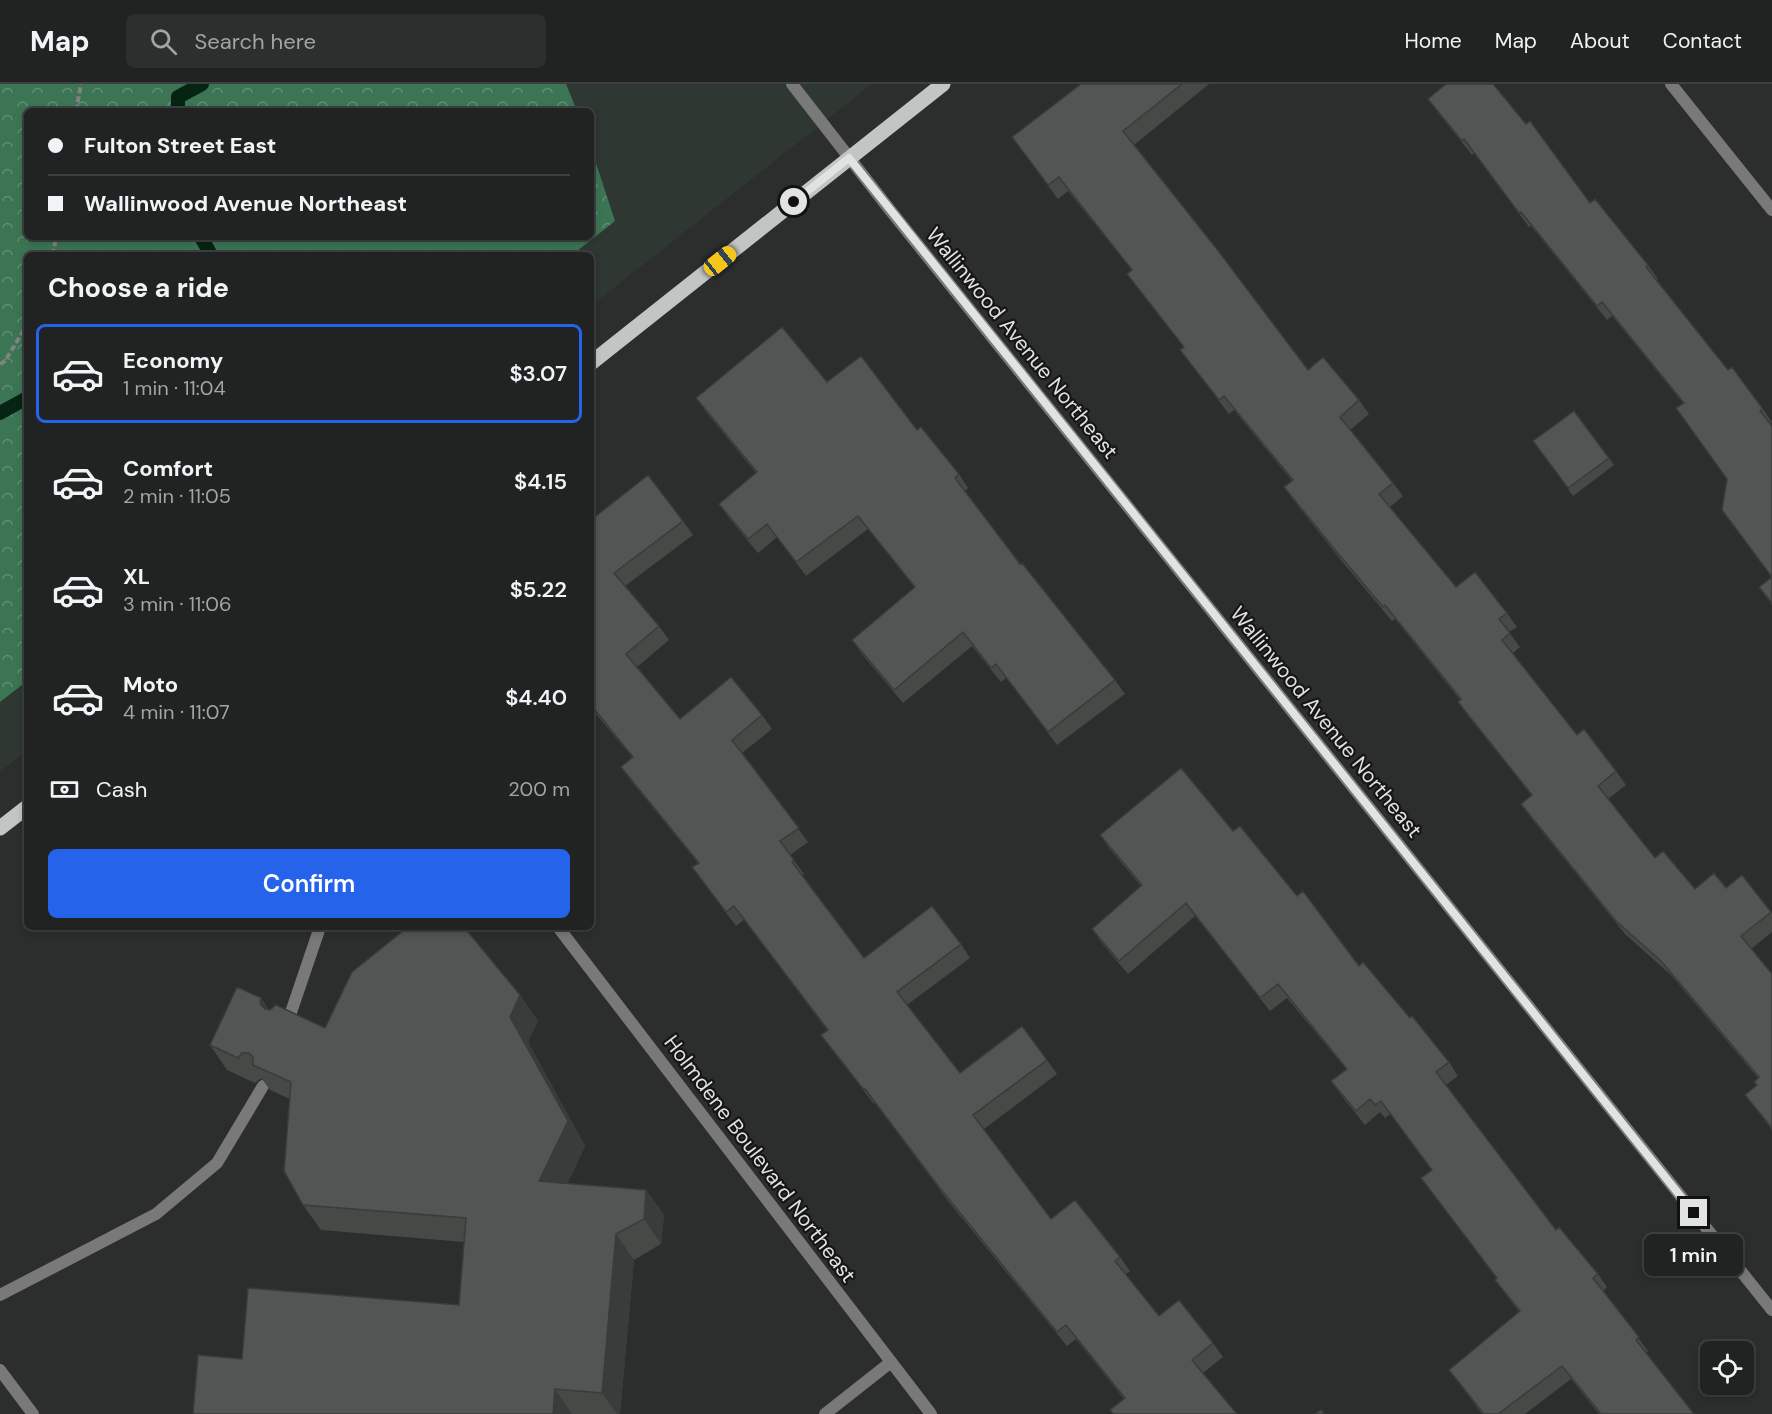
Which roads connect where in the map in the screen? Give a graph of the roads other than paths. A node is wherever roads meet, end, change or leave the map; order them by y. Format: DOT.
graph roads {
  1 [pos="792,84"];
  2 [pos="943,84"];
  3 [pos="1671,84"];
  4 [pos="849,158"];
  5 [pos="1772,210"];
  6 [pos="594,361"];
  7 [pos="24,809"];
  8 [pos="0,828"];
  9 [pos="320,930"];
  10 [pos="560,930"];
  11 [pos="286,1027"];
  12 [pos="263,1086"];
  13 [pos="0,1295"];
  14 [pos="1772,1310"];
  15 [pos="891,1362"];
  16 [pos="0,1370"];
  17 [pos="33,1414"];
  18 [pos="825,1414"];
  19 [pos="931,1414"];
  1 -- 4 [label="street, Wallinwood Avenue Northeast"];
  2 -- 4 [label="main road"];
  3 -- 5 [label="street"];
  4 -- 6 [label="main road"];
  4 -- 14 [label="street, Wallinwood Avenue Northeast"];
  7 -- 8 [label="main road"];
  9 -- 11 [label="street"];
  10 -- 15 [label="street, Holmdene Boulevard Northeast"];
  12 -- 13 [label="street"];
  15 -- 18 [label="street"];
  15 -- 19 [label="street, Holmdene Boulevard Northeast"];
  16 -- 17 [label="street"];
}
